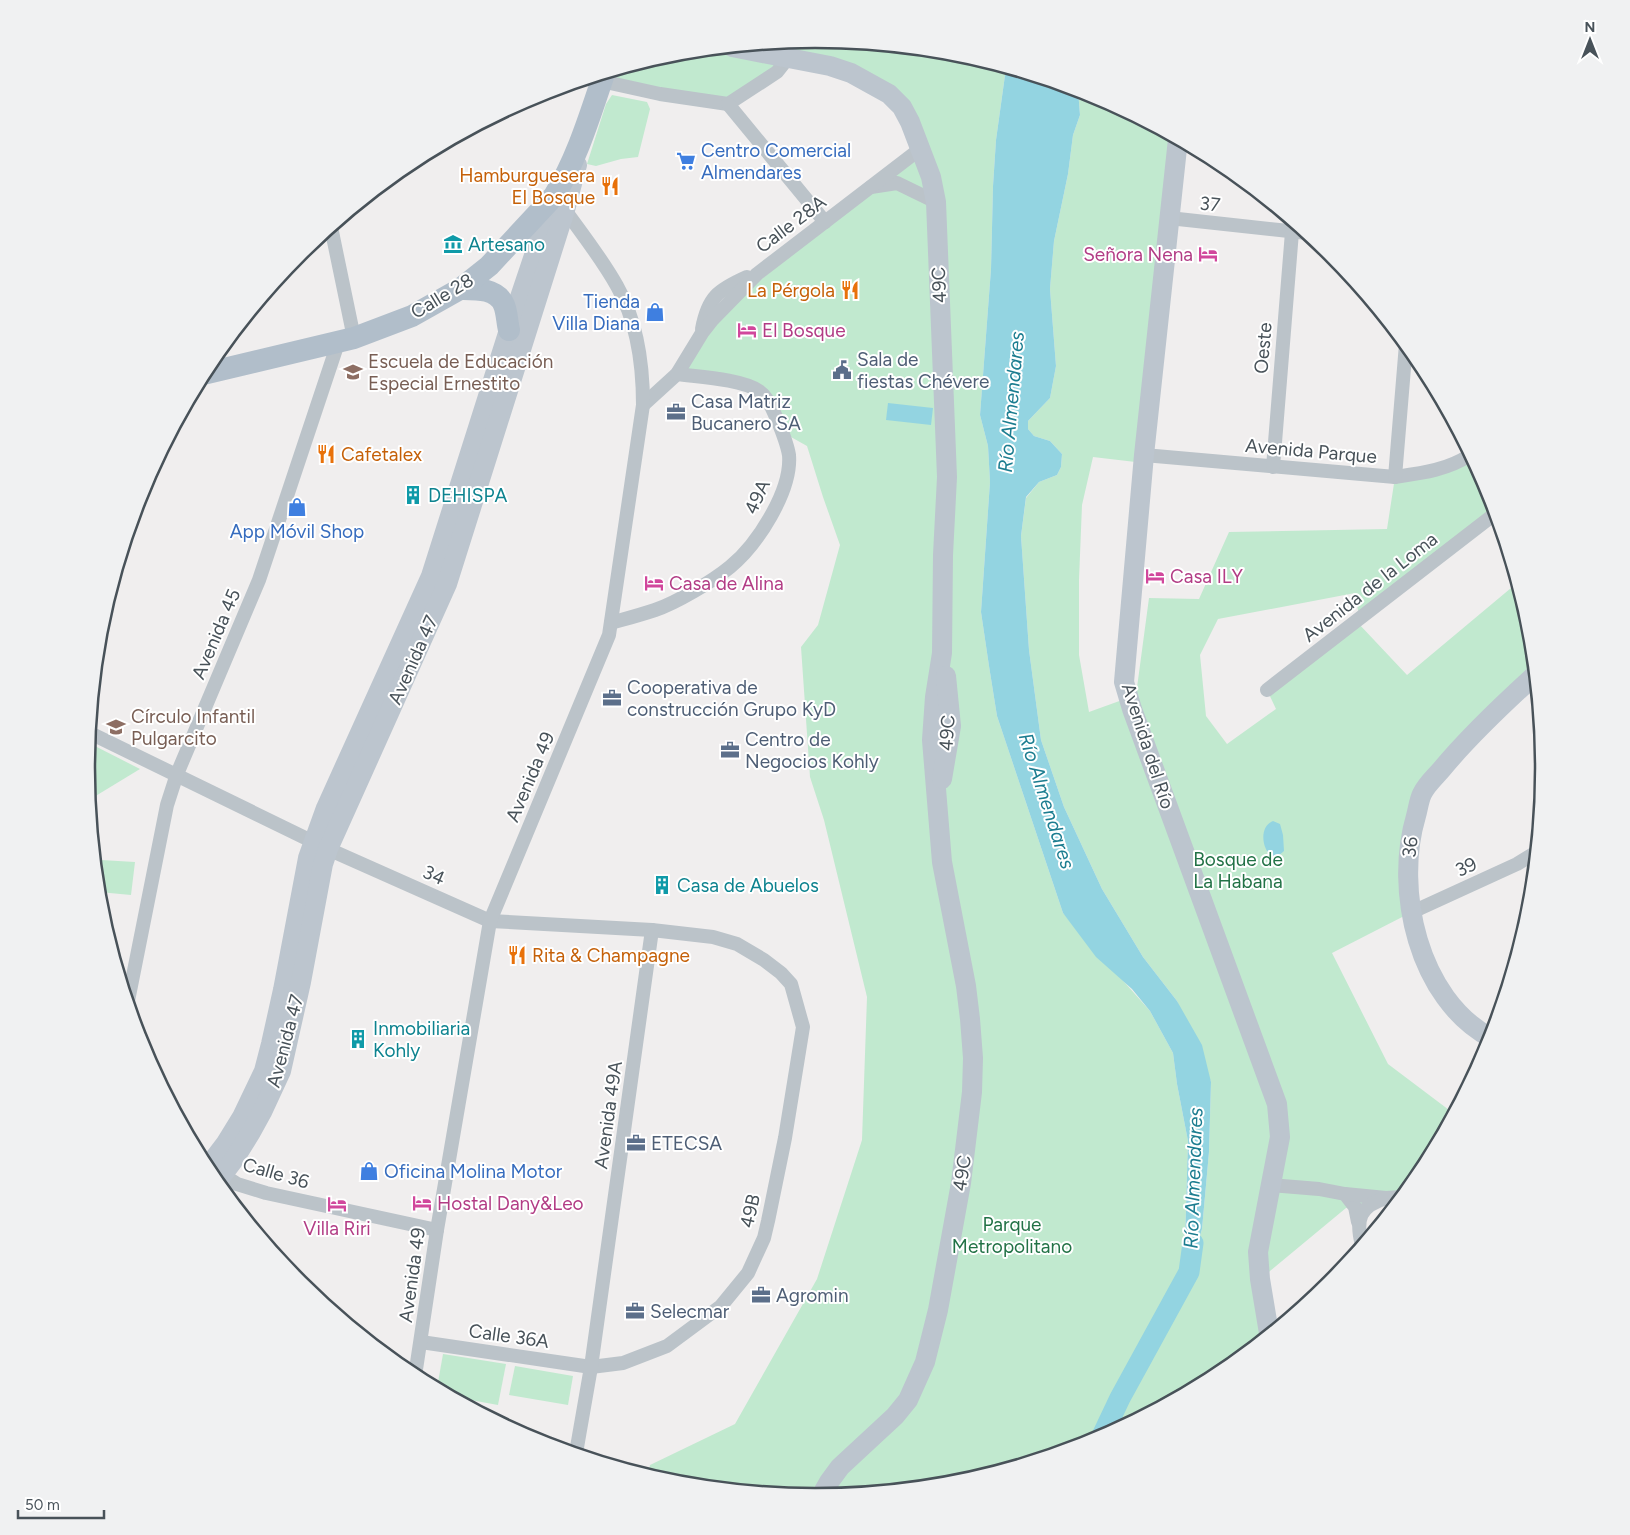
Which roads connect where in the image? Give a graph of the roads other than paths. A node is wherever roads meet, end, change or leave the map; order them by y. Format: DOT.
graph roads {
  1 [pos="751,51"];
  2 [pos="788,58"];
  3 [pos="608,79"];
  4 [pos="602,80"];
  5 [pos="728,104"];
  6 [pos="1177,145"];
  7 [pos="920,149"];
  8 [pos="870,187"];
  9 [pos="936,202"];
  10 [pos="560,203"];
  11 [pos="1169,218"];
  12 [pos="825,222"];
  13 [pos="1292,232"];
  14 [pos="1297,232"];
  15 [pos="332,234"];
  16 [pos="757,274"];
  17 [pos="460,289"];
  18 [pos="508,330"];
  19 [pos="702,333"];
  20 [pos="346,341"];
  21 [pos="1405,355"];
  22 [pos="213,372"];
  23 [pos="677,374"];
  24 [pos="643,405"];
  25 [pos="484,437"];
  26 [pos="1144,455"];
  27 [pos="1465,458"];
  28 [pos="1273,467"];
  29 [pos="1396,476"];
  30 [pos="1490,518"];
  31 [pos="611,623"];
  32 [pos="1530,680"];
  33 [pos="1267,690"];
  34 [pos="96,736"];
  35 [pos="177,774"];
  36 [pos="321,845"];
  37 [pos="1529,856"];
  38 [pos="1410,912"];
  39 [pos="490,921"];
  40 [pos="652,930"];
  41 [pos="782,973"];
  42 [pos="130,990"];
  43 [pos="1484,1033"];
  44 [pos="218,1170"];
  45 [pos="224,1178"];
  46 [pos="1270,1184"];
  47 [pos="1345,1194"];
  48 [pos="1386,1198"];
  49 [pos="1392,1198"];
  50 [pos="1358,1222"];
  51 [pos="437,1230"];
  52 [pos="1361,1236"];
  53 [pos="1269,1326"];
  54 [pos="421,1342"];
  55 [pos="417,1367"];
  56 [pos="591,1367"];
  57 [pos="577,1447"];
  58 [pos="826,1488"];
  1 -- 2 [label="street, 49C"];
  2 -- 5 [label="street"];
  2 -- 7 [label="street, 49C"];
  3 -- 5 [label="street"];
  4 -- 10 [label="main road, Calle 28"];
  5 -- 12 [label="street"];
  6 -- 11 [label="street, Avenida del Río"];
  7 -- 8 [label="street, Calle 28A"];
  7 -- 9 [label="street, 49C"];
  8 -- 9 [label="street, Calle 28A"];
  8 -- 12 [label="street, Calle 28A"];
  9 -- 58 [label="street, 49C"];
  10 -- 17 [label="main road, Calle 28"];
  10 -- 18 [label="street, Avenida 47"];
  10 -- 24 [label="street, Avenida 49"];
  10 -- 25 [label="street, Avenida 47"];
  11 -- 13 [label="street, 37"];
  11 -- 26 [label="street, Avenida del Río"];
  12 -- 16 [label="street, Calle 28A"];
  13 -- 14 [label="street, 37"];
  13 -- 28 [label="street, Oeste"];
  15 -- 20 [label="street"];
  16 -- 19 [label="street, Calle 28A"];
  16 -- 19 [label="street, Calle 28A"];
  17 -- 18 [label="main road"];
  17 -- 20 [label="main road, Calle 28"];
  18 -- 25 [label="street, Avenida 47"];
  19 -- 23 [label="street, Calle 28A"];
  20 -- 22 [label="main road, Calle 28"];
  20 -- 35 [label="street, Avenida 45"];
  21 -- 29 [label="street"];
  23 -- 24 [label="street, Calle 28A"];
  23 -- 31 [label="street, 49A"];
  24 -- 31 [label="street, Avenida 49"];
  25 -- 36 [label="street, Avenida 47"];
  26 -- 28 [label="street, Avenida Parque"];
  26 -- 46 [label="street, Avenida del Río"];
  27 -- 29 [label="street, Avenida Parque"];
  28 -- 29 [label="street, Avenida Parque"];
  30 -- 33 [label="street, Avenida de la Loma"];
  31 -- 39 [label="street, Avenida 49"];
  32 -- 38 [label="street, 36"];
  34 -- 35 [label="street, 34"];
  35 -- 36 [label="street, 34"];
  35 -- 42 [label="street, Avenida 45"];
  36 -- 39 [label="street, 34"];
  36 -- 44 [label="street, Avenida 47"];
  37 -- 38 [label="street, 39"];
  38 -- 43 [label="street, 36"];
  39 -- 40 [label="street, 34"];
  39 -- 51 [label="street, Avenida 49"];
  40 -- 41 [label="street, 34"];
  40 -- 56 [label="street, Avenida 49A"];
  41 -- 56 [label="street, 49B"];
  45 -- 51 [label="street, Calle 36"];
  46 -- 47 [label="street"];
  46 -- 53 [label="street, Avenida del Río"];
  47 -- 48 [label="street"];
  47 -- 50 [label="street"];
  48 -- 49 [label="street"];
  48 -- 50 [label="street"];
  50 -- 52 [label="street"];
  51 -- 54 [label="street, Avenida 49"];
  54 -- 55 [label="street, Avenida 49"];
  54 -- 56 [label="street, Calle 36A"];
  56 -- 57 [label="street, Avenida 49A"];
}
